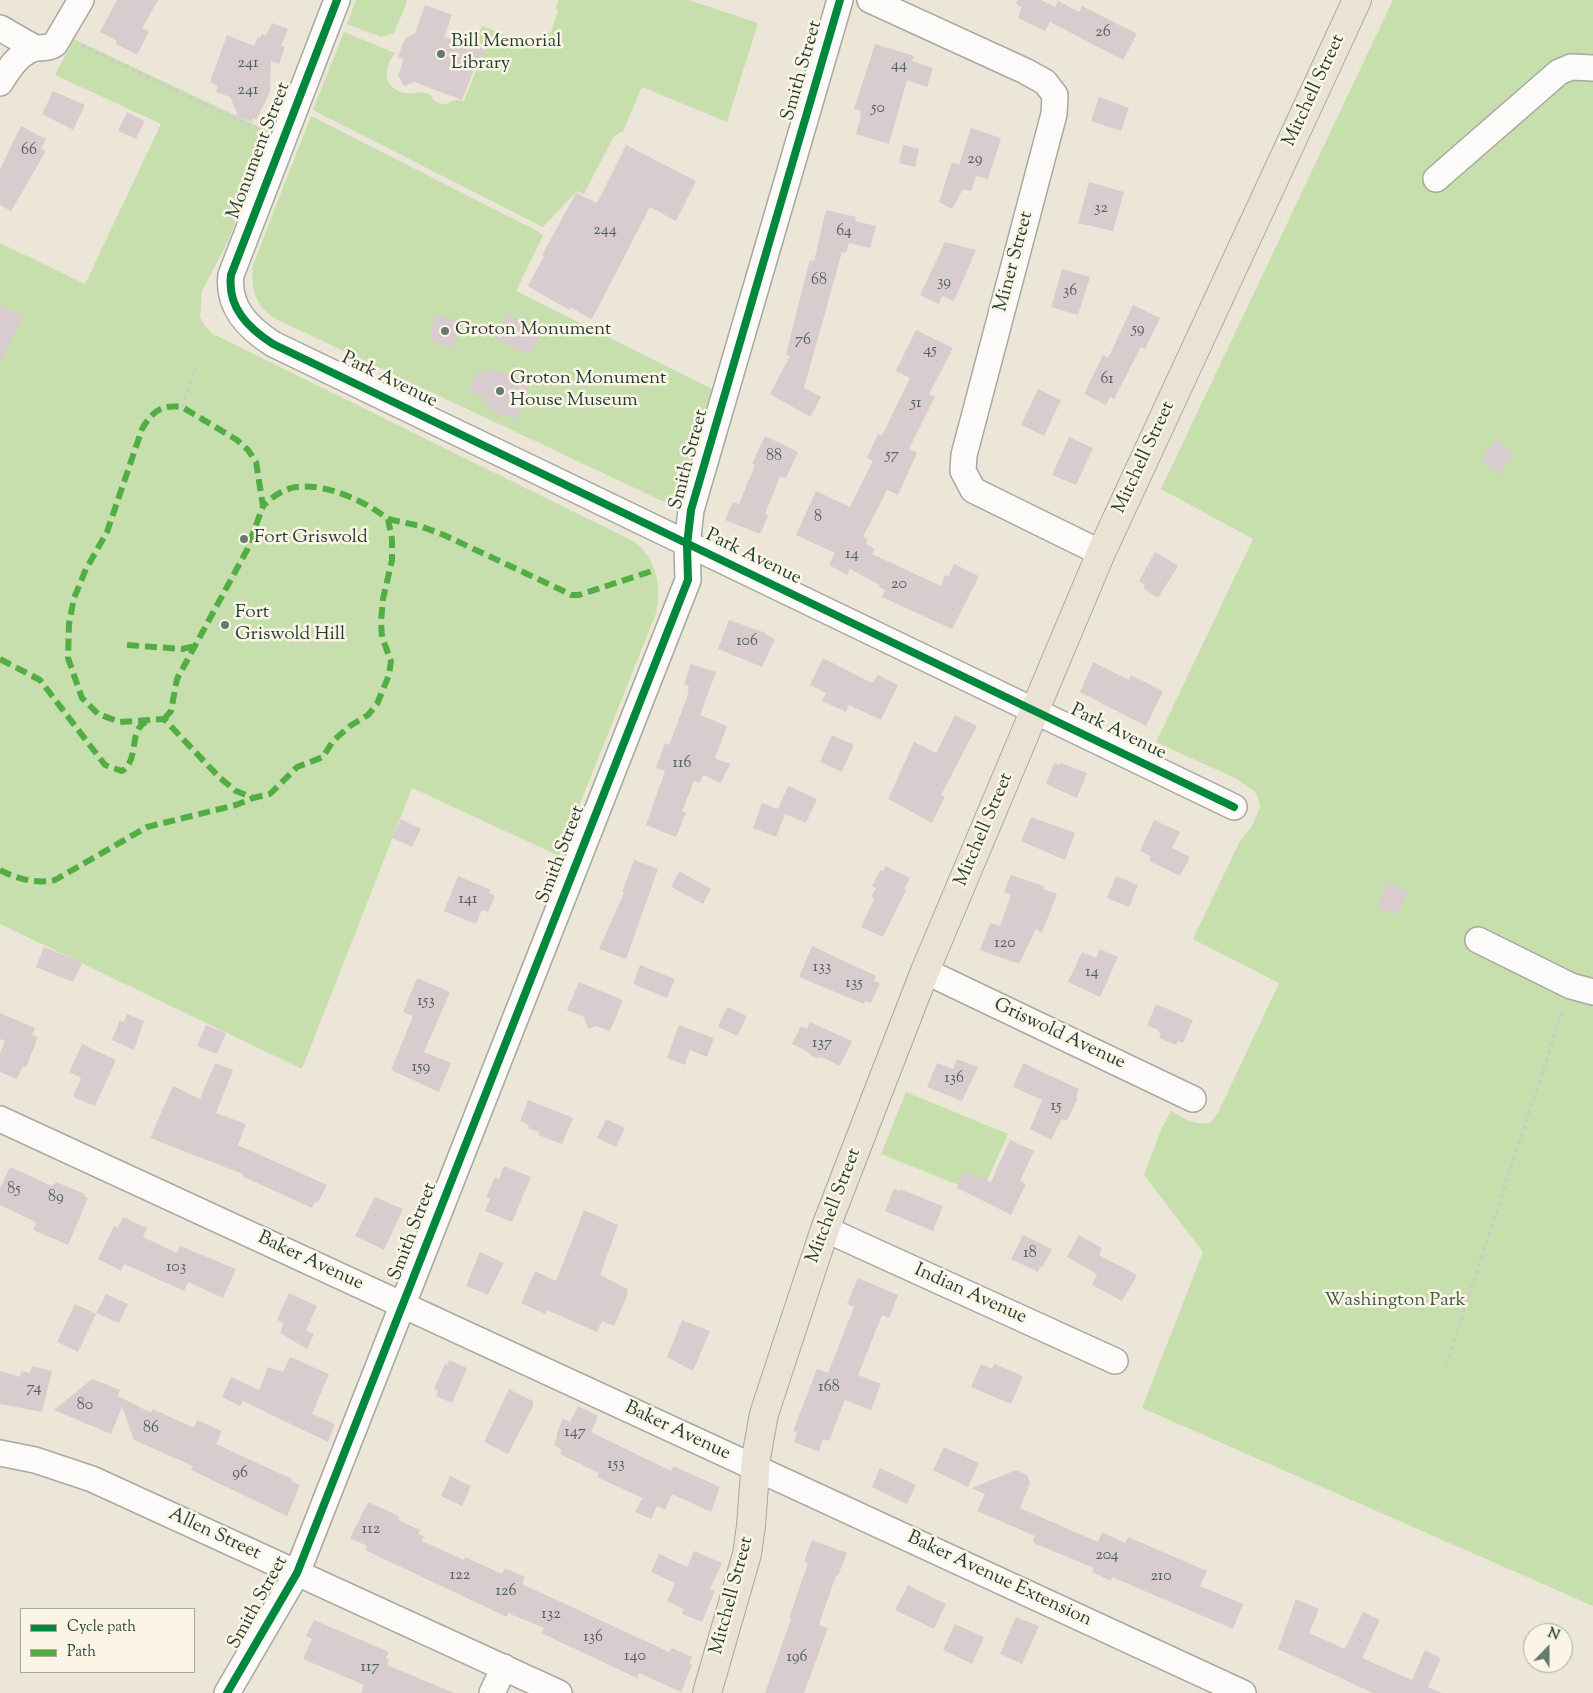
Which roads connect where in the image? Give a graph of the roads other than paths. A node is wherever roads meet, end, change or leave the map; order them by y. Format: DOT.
graph roads {
  1 [pos="80,0"];
  2 [pos="337,0"];
  3 [pos="840,0"];
  4 [pos="870,0"];
  5 [pos="1357,0"];
  6 [pos="0,28"];
  7 [pos="35,48"];
  8 [pos="1593,68"];
  9 [pos="0,83"];
  10 [pos="1436,179"];
  11 [pos="239,314"];
  12 [pos="687,544"];
  13 [pos="1102,553"];
  14 [pos="1035,711"];
  15 [pos="1234,807"];
  16 [pos="1478,940"];
  17 [pos="925,972"];
  18 [pos="1582,989"];
  19 [pos="1193,1099"];
  20 [pos="0,1119"];
  21 [pos="825,1229"];
  22 [pos="403,1305"];
  23 [pos="1115,1360"];
  24 [pos="0,1453"];
  25 [pos="756,1468"];
  26 [pos="297,1573"];
  27 [pos="504,1667"];
  28 [pos="227,1693"];
  29 [pos="492,1693"];
  30 [pos="559,1693"];
  31 [pos="707,1693"];
  32 [pos="1243,1693"];
  1 -- 7 [label="street"];
  2 -- 11 [label="street, Monument Street"];
  3 -- 12 [label="street, Smith Street"];
  4 -- 13 [label="street, Miner Street"];
  5 -- 13 [label="main road, Mitchell Street"];
  6 -- 7 [label="street"];
  7 -- 9 [label="street"];
  8 -- 10 [label="street"];
  11 -- 12 [label="street, Park Avenue"];
  12 -- 14 [label="street, Park Avenue"];
  12 -- 22 [label="street, Smith Street"];
  13 -- 14 [label="main road, Mitchell Street"];
  14 -- 15 [label="street, Park Avenue"];
  14 -- 17 [label="main road, Mitchell Street"];
  16 -- 18 [label="street"];
  17 -- 19 [label="street, Griswold Avenue"];
  17 -- 21 [label="main road, Mitchell Street"];
  20 -- 22 [label="street, Baker Avenue"];
  21 -- 23 [label="street, Indian Avenue"];
  21 -- 25 [label="main road, Mitchell Street"];
  22 -- 25 [label="street, Baker Avenue"];
  22 -- 26 [label="street, Smith Street"];
  24 -- 26 [label="street, Allen Street"];
  25 -- 31 [label="main road, Mitchell Street"];
  25 -- 32 [label="street, Baker Avenue Extension"];
  26 -- 27 [label="street, Allen Street"];
  26 -- 28 [label="street, Smith Street"];
  27 -- 29 [label="street"];
  27 -- 30 [label="street, Allen Street"];
}
